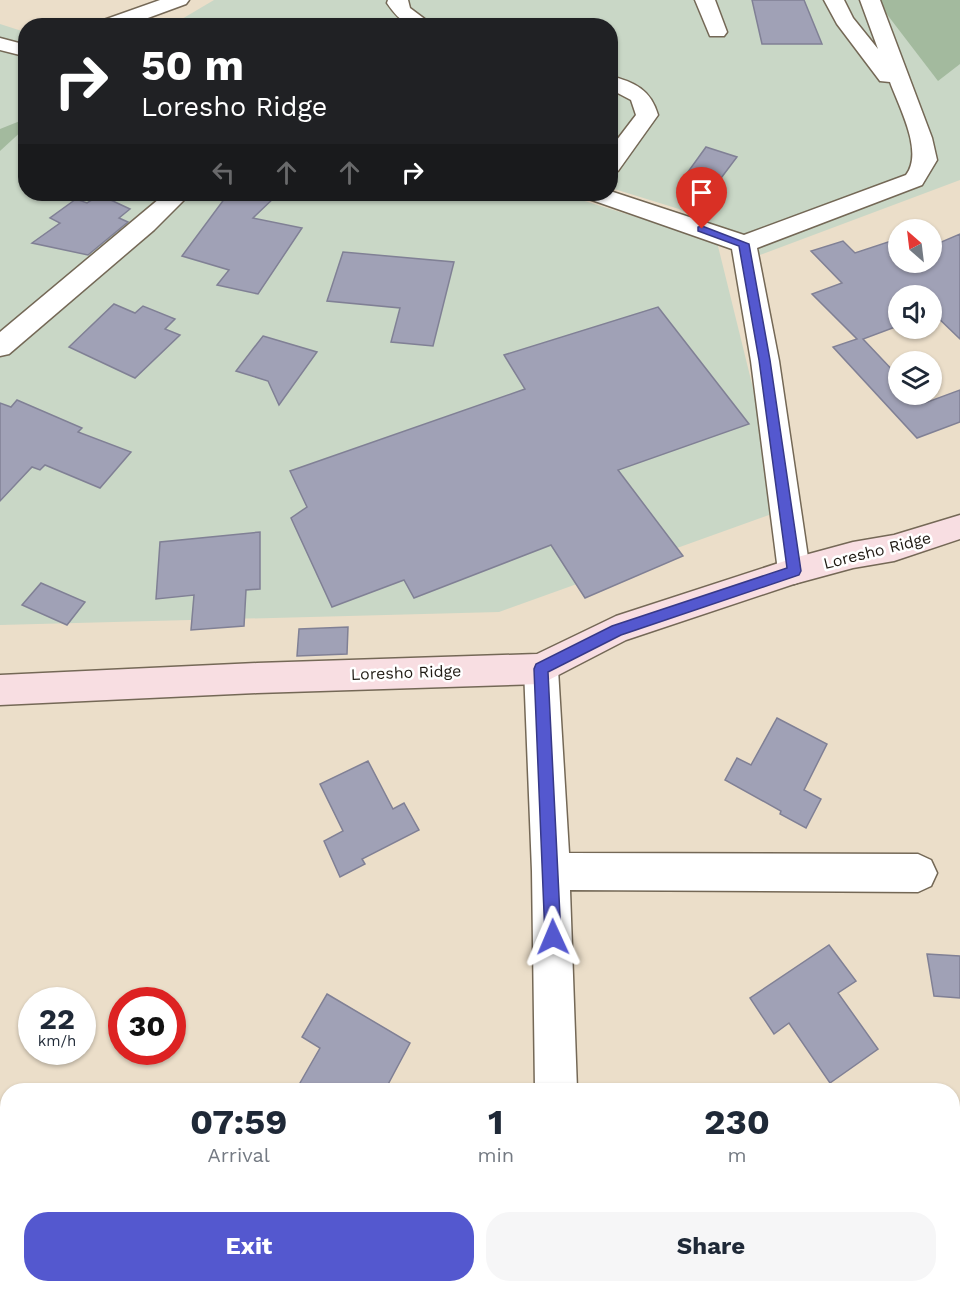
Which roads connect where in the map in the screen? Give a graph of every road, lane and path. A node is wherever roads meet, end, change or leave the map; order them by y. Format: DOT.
graph roads {
  1 [pos="179,0"];
  2 [pos="399,0"];
  3 [pos="705,0"];
  4 [pos="834,0"];
  5 [pos="870,0"];
  6 [pos="143,18"];
  7 [pos="412,18"];
  8 [pos="717,32"];
  9 [pos="0,44"];
  10 [pos="18,48"];
  11 [pos="618,85"];
  12 [pos="908,101"];
  13 [pos="618,155"];
  14 [pos="171,201"];
  15 [pos="618,201"];
  16 [pos="744,244"];
  17 [pos="0,346"];
  18 [pos="960,527"];
  19 [pos="794,571"];
  20 [pos="541,669"];
  21 [pos="0,690"];
  22 [pos="551,871"];
  23 [pos="918,873"];
  24 [pos="556,1083"];
  1 -- 6 [label="street"];
  2 -- 7 [label="street"];
  3 -- 8 [label="street"];
  4 -- 12 [label="street"];
  5 -- 12 [label="street"];
  9 -- 10 [label="street"];
  11 -- 13 [label="street"];
  12 -- 16 [label="street"];
  14 -- 17 [label="street"];
  15 -- 16 [label="street"];
  16 -- 19 [label="street"];
  18 -- 19 [label="street, Loresho Ridge"];
  19 -- 20 [label="street, Loresho Ridge"];
  20 -- 21 [label="street, Loresho Ridge"];
  20 -- 22 [label="street"];
  22 -- 23 [label="street"];
  22 -- 24 [label="street"];
}
